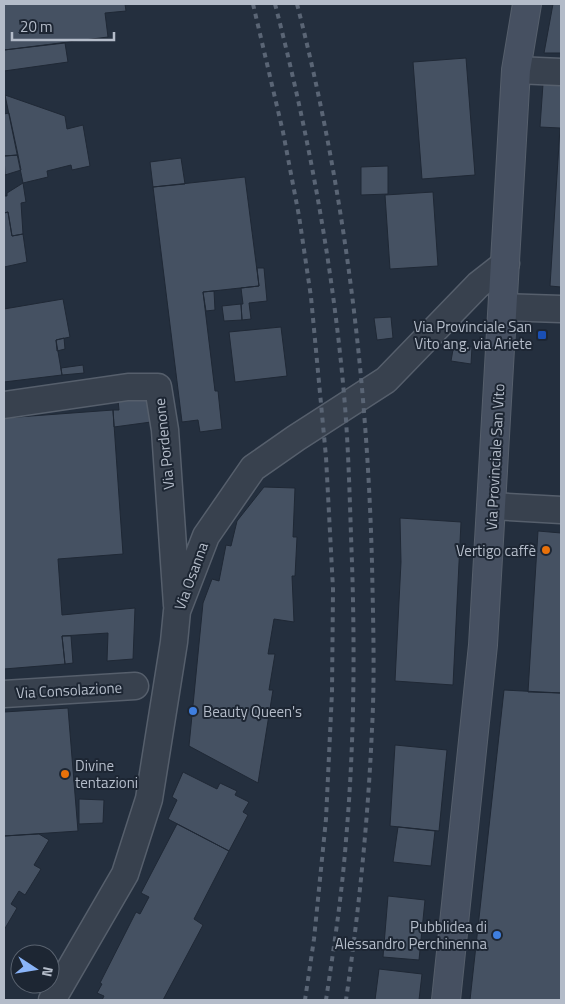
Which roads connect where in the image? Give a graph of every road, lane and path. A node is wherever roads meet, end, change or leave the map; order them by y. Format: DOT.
graph roads {
  1 [pos="527,4"];
  2 [pos="516,70"];
  3 [pos="561,72"];
  4 [pos="506,263"];
  5 [pos="504,307"];
  6 [pos="561,309"];
  7 [pos="4,405"];
  8 [pos="492,506"];
  9 [pos="561,510"];
  10 [pos="206,536"];
  11 [pos="172,537"];
  12 [pos="177,611"];
  13 [pos="135,686"];
  14 [pos="4,694"];
  15 [pos="52,1000"];
  16 [pos="446,1000"];
  1 -- 2 [label="main road, Via Provinciale San Vito"];
  2 -- 3 [label="street"];
  2 -- 4 [label="main road, Via Provinciale San Vito"];
  4 -- 5 [label="main road, Via Provinciale San Vito"];
  4 -- 10 [label="street, Via Osanna"];
  5 -- 6 [label="street"];
  5 -- 8 [label="main road, Via Provinciale San Vito"];
  7 -- 11 [label="street, Via Pordenone"];
  8 -- 9 [label="street"];
  8 -- 16 [label="main road, Via Provinciale San Vito"];
  10 -- 11 [label="street"];
  10 -- 12 [label="street, Via Osanna"];
  11 -- 12 [label="street, Via Pordenone"];
  12 -- 15 [label="street, Via Osanna"];
  13 -- 14 [label="street, Via Consolazione"];
}
